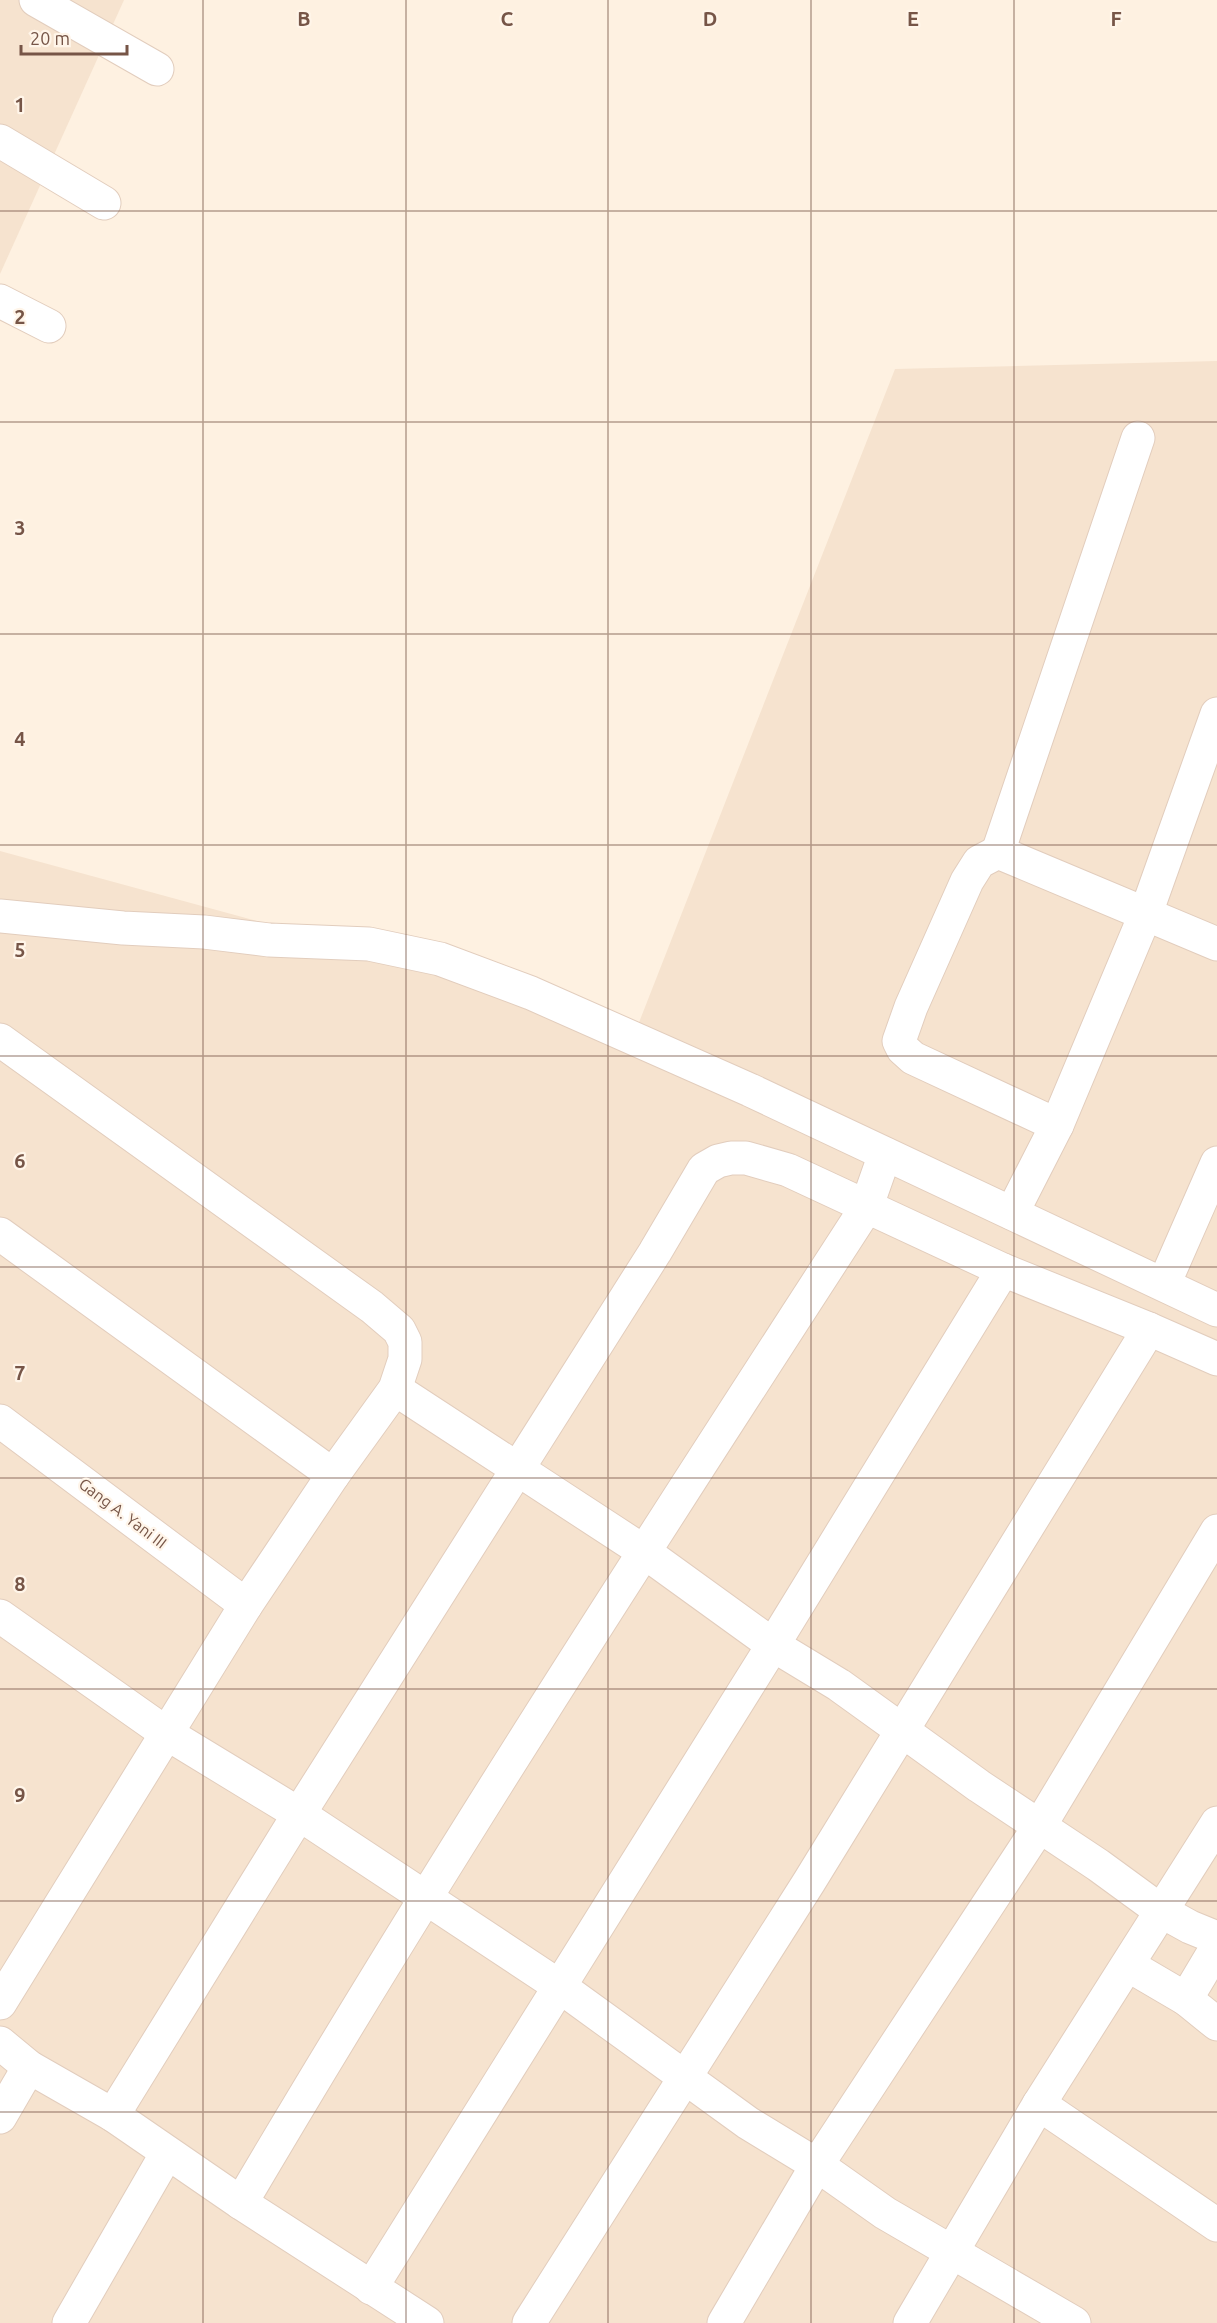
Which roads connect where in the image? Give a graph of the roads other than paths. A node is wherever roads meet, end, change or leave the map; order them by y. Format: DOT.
graph roads {
  1 [pos="36,0"];
  2 [pos="158,69"];
  3 [pos="0,141"];
  4 [pos="104,203"];
  5 [pos="0,301"];
  6 [pos="49,326"];
  7 [pos="1138,438"];
  8 [pos="1217,714"];
  9 [pos="998,852"];
  10 [pos="1146,913"];
  11 [pos="0,916"];
  12 [pos="1217,944"];
  13 [pos="0,1040"];
  14 [pos="1057,1125"];
  15 [pos="885,1154"];
  16 [pos="1217,1164"];
  17 [pos="866,1208"];
  18 [pos="1012,1213"];
  19 [pos="0,1234"];
  20 [pos="1003,1270"];
  21 [pos="1164,1284"];
  22 [pos="1217,1310"];
  23 [pos="1149,1329"];
  24 [pos="1217,1359"];
  25 [pos="395,1389"];
  26 [pos="0,1421"];
  27 [pos="518,1469"];
  28 [pos="333,1475"];
  29 [pos="1217,1531"];
  30 [pos="643,1551"];
  31 [pos="246,1605"];
  32 [pos="0,1616"];
  33 [pos="773,1645"];
  34 [pos="902,1730"];
  35 [pos="166,1733"];
  36 [pos="299,1814"];
  37 [pos="1217,1823"];
  38 [pos="1039,1827"];
  39 [pos="426,1898"];
  40 [pos="1161,1911"];
  41 [pos="1217,1938"];
  42 [pos="1217,1947"];
  43 [pos="1128,1965"];
  44 [pos="559,1986"];
  45 [pos="1186,1998"];
  46 [pos="0,2003"];
  47 [pos="1217,2024"];
  48 [pos="0,2043"];
  49 [pos="29,2067"];
  50 [pos="686,2078"];
  51 [pos="1039,2104"];
  52 [pos="114,2115"];
  53 [pos="0,2117"];
  54 [pos="167,2153"];
  55 [pos="817,2165"];
  56 [pos="241,2203"];
  57 [pos="1217,2225"];
  58 [pos="950,2253"];
  59 [pos="371,2288"];
  60 [pos="69,2323"];
  61 [pos="427,2323"];
  62 [pos="529,2323"];
  63 [pos="724,2323"];
  64 [pos="909,2323"];
  65 [pos="1074,2323"];
  1 -- 2 [label="street"];
  3 -- 4 [label="street"];
  5 -- 6 [label="street"];
  7 -- 9 [label="street"];
  8 -- 10 [label="street"];
  9 -- 10 [label="street"];
  9 -- 14 [label="street"];
  10 -- 12 [label="street"];
  10 -- 14 [label="street"];
  11 -- 15 [label="street"];
  13 -- 25 [label="street"];
  14 -- 18 [label="street"];
  15 -- 17 [label="street"];
  15 -- 18 [label="street"];
  16 -- 21 [label="street"];
  17 -- 20 [label="street"];
  17 -- 27 [label="street"];
  17 -- 30 [label="street"];
  18 -- 21 [label="street"];
  19 -- 28 [label="street"];
  20 -- 23 [label="street"];
  20 -- 33 [label="street"];
  21 -- 22 [label="street"];
  23 -- 24 [label="street"];
  23 -- 34 [label="street"];
  25 -- 27 [label="street"];
  25 -- 28 [label="street"];
  26 -- 31 [label="street, Gang A. Yani III"];
  27 -- 30 [label="street"];
  27 -- 36 [label="street"];
  28 -- 31 [label="street"];
  29 -- 38 [label="street"];
  30 -- 33 [label="street"];
  30 -- 39 [label="street"];
  31 -- 35 [label="street"];
  32 -- 35 [label="street"];
  33 -- 34 [label="street"];
  33 -- 44 [label="street"];
  34 -- 38 [label="street"];
  34 -- 50 [label="street"];
  35 -- 36 [label="street"];
  35 -- 46 [label="street"];
  36 -- 39 [label="street"];
  36 -- 52 [label="street"];
  37 -- 40 [label="street"];
  38 -- 40 [label="street"];
  38 -- 55 [label="street"];
  39 -- 44 [label="street"];
  39 -- 56 [label="street"];
  40 -- 41 [label="street"];
  40 -- 43 [label="street"];
  42 -- 45 [label="street"];
  43 -- 45 [label="street"];
  43 -- 51 [label="street"];
  44 -- 50 [label="street"];
  44 -- 59 [label="street"];
  45 -- 47 [label="street"];
  48 -- 49 [label="street"];
  49 -- 52 [label="street"];
  49 -- 53 [label="street"];
  50 -- 55 [label="street"];
  50 -- 62 [label="street"];
  51 -- 57 [label="street"];
  51 -- 58 [label="street"];
  52 -- 54 [label="street"];
  54 -- 56 [label="street"];
  54 -- 60 [label="street"];
  55 -- 58 [label="street"];
  55 -- 63 [label="street"];
  56 -- 59 [label="street"];
  58 -- 64 [label="street"];
  58 -- 65 [label="street"];
  59 -- 61 [label="street"];
}
